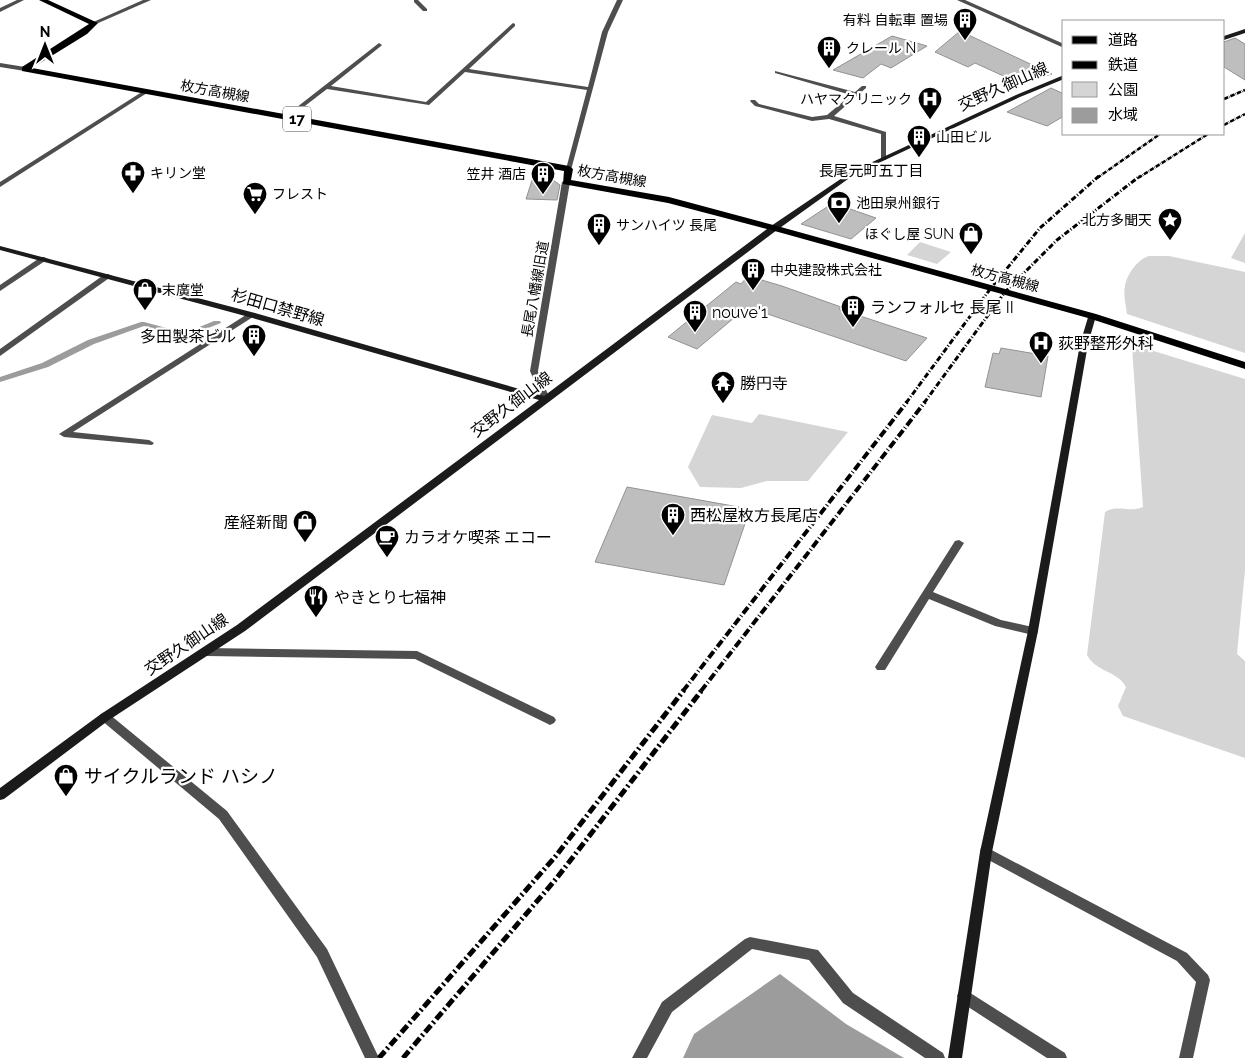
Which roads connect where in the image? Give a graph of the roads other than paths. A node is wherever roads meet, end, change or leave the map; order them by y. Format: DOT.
graph roads {
  1 [pos="21,0"];
  2 [pos="42,0"];
  3 [pos="148,0"];
  4 [pos="415,0"];
  5 [pos="620,0"];
  6 [pos="960,0"];
  7 [pos="0,10"];
  8 [pos="425,10"];
  9 [pos="94,24"];
  10 [pos="513,25"];
  11 [pos="1245,31"];
  12 [pos="1225,38"];
  13 [pos="379,45"];
  14 [pos="1062,45"];
  15 [pos="0,65"];
  16 [pos="24,69"];
  17 [pos="463,70"];
  18 [pos="777,72"];
  19 [pos="1062,78"];
  20 [pos="328,87"];
  21 [pos="864,87"];
  22 [pos="590,89"];
  23 [pos="145,92"];
  24 [pos="856,94"];
  25 [pos="753,101"];
  26 [pos="829,117"];
  27 [pos="286,118"];
  28 [pos="884,159"];
  29 [pos="569,169"];
  30 [pos="566,182"];
  31 [pos="0,186"];
  32 [pos="774,228"];
  33 [pos="0,248"];
  34 [pos="44,259"];
  35 [pos="108,276"];
  36 [pos="0,289"];
  37 [pos="252,315"];
  38 [pos="1092,316"];
  39 [pos="0,353"];
  40 [pos="1245,366"];
  41 [pos="546,399"];
  42 [pos="149,443"];
  43 [pos="959,543"];
  44 [pos="926,594"];
  45 [pos="1033,631"];
  46 [pos="206,652"];
  47 [pos="880,667"];
  48 [pos="105,717"];
  49 [pos="550,720"];
  50 [pos="0,795"];
  51 [pos="986,852"];
  52 [pos="964,996"];
  53 [pos="372,1058"];
  54 [pos="639,1058"];
  55 [pos="938,1058"];
  56 [pos="955,1058"];
  57 [pos="1060,1058"];
  58 [pos="1186,1058"];
  1 -- 7 [label="street"];
  2 -- 9 [label="main road"];
  3 -- 9 [label="street"];
  4 -- 8 [label="street"];
  5 -- 22 [label="street"];
  6 -- 14 [label="street"];
  9 -- 16 [label="main road"];
  10 -- 17 [label="street"];
  11 -- 12 [label="main road"];
  13 -- 20 [label="street"];
  15 -- 16 [label="street"];
  16 -- 23 [label="main road, 枚方高槻線 / 17"];
  17 -- 20 [label="street"];
  17 -- 22 [label="street"];
  18 -- 24 [label="street"];
  19 -- 28 [label="main road, 交野久御山線"];
  20 -- 27 [label="street"];
  21 -- 24 [label="street"];
  22 -- 29 [label="street"];
  23 -- 27 [label="main road, 枚方高槻線 / 17"];
  23 -- 31 [label="street"];
  24 -- 26 [label="street"];
  25 -- 26 [label="street"];
  26 -- 28 [label="street"];
  27 -- 29 [label="main road, 枚方高槻線 / 17"];
  28 -- 32 [label="main road, 交野久御山線"];
  29 -- 30 [label="main road, 枚方高槻線"];
  30 -- 32 [label="main road, 枚方高槻線"];
  30 -- 41 [label="street, 長尾八幡線旧道"];
  32 -- 38 [label="main road, 枚方高槻線"];
  32 -- 41 [label="main road, 交野久御山線"];
  33 -- 34 [label="main road, 杉田口禁野線"];
  34 -- 35 [label="main road, 杉田口禁野線"];
  34 -- 36 [label="street"];
  35 -- 37 [label="main road, 杉田口禁野線"];
  35 -- 39 [label="street"];
  37 -- 41 [label="main road, 杉田口禁野線"];
  37 -- 42 [label="street"];
  38 -- 40 [label="main road, 枚方高槻線"];
  38 -- 45 [label="main road"];
  41 -- 46 [label="main road, 交野久御山線"];
  43 -- 44 [label="street"];
  44 -- 45 [label="street"];
  44 -- 47 [label="street"];
  45 -- 51 [label="main road"];
  46 -- 48 [label="main road, 交野久御山線"];
  46 -- 49 [label="street"];
  48 -- 50 [label="main road, 交野久御山線"];
  48 -- 53 [label="street"];
  51 -- 52 [label="main road"];
  51 -- 58 [label="street"];
  52 -- 56 [label="main road"];
  52 -- 57 [label="street"];
  54 -- 55 [label="street"];
}
